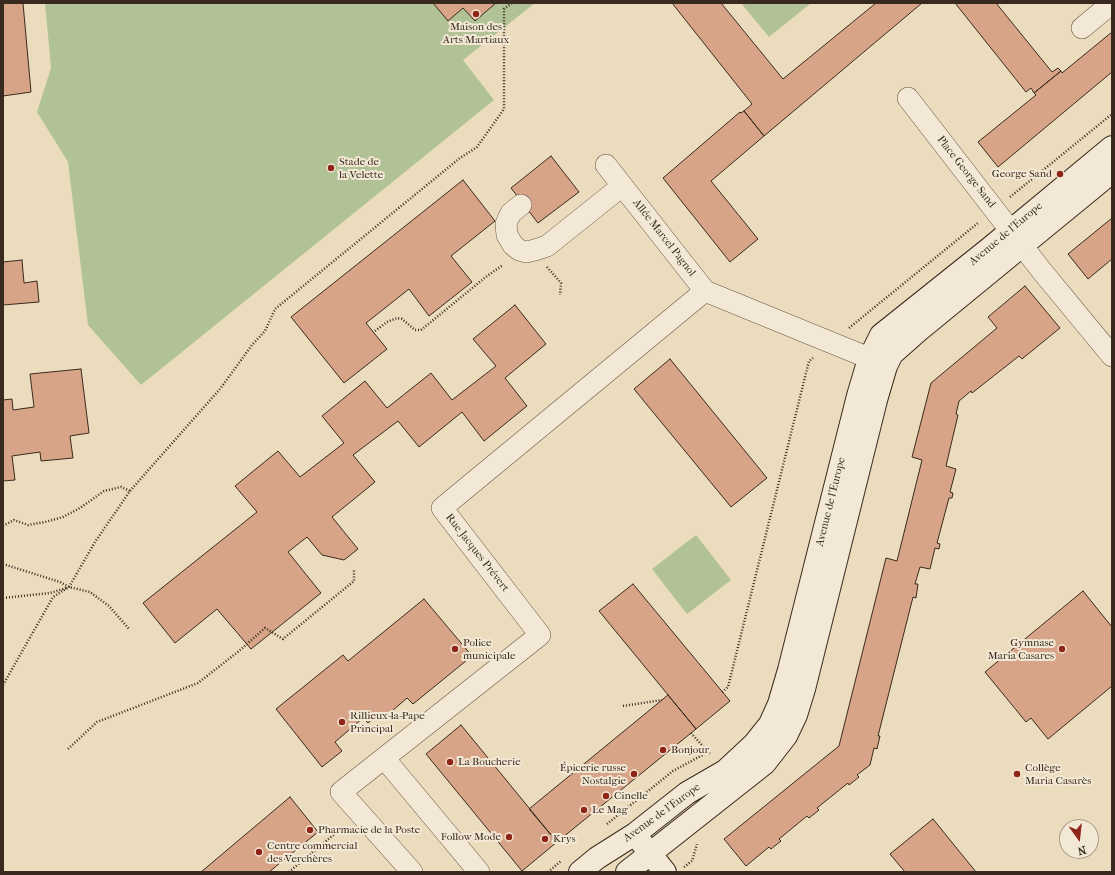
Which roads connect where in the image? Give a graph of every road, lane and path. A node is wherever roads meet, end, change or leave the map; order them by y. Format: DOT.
graph roads {
  1 [pos="512,3"];
  2 [pos="1112,3"];
  3 [pos="1082,28"];
  4 [pos="908,98"];
  5 [pos="1112,147"];
  6 [pos="606,165"];
  7 [pos="1112,172"];
  8 [pos="622,186"];
  9 [pos="521,204"];
  10 [pos="1017,238"];
  11 [pos="522,251"];
  12 [pos="542,261"];
  13 [pos="706,291"];
  14 [pos="560,295"];
  15 [pos="375,331"];
  16 [pos="1112,356"];
  17 [pos="878,362"];
  18 [pos="130,491"];
  19 [pos="3,526"];
  20 [pos="3,564"];
  21 [pos="354,570"];
  22 [pos="69,587"];
  23 [pos="3,598"];
  24 [pos="129,629"];
  25 [pos="740,634"];
  26 [pos="3,686"];
  27 [pos="722,692"];
  28 [pos="662,700"];
  29 [pos="623,706"];
  30 [pos="691,733"];
  31 [pos="68,749"];
  32 [pos="708,752"];
  33 [pos="384,758"];
  34 [pos="360,813"];
  35 [pos="635,834"];
  36 [pos="650,854"];
  37 [pos="289,872"];
  38 [pos="412,872"];
  39 [pos="479,872"];
  40 [pos="580,872"];
  41 [pos="627,872"];
  42 [pos="665,872"];
  1 -- 18 [label="path"];
  2 -- 3 [label="street"];
  4 -- 10 [label="street, Place George Sand"];
  5 -- 10 [label="street, Avenue de l'Europe"];
  6 -- 8 [label="street, Allée Marcel Pagnol"];
  7 -- 10 [label="street, Avenue de l'Europe"];
  8 -- 11 [label="street"];
  8 -- 13 [label="street, Allée Marcel Pagnol"];
  9 -- 11 [label="street"];
  10 -- 16 [label="street, Place George Sand"];
  10 -- 17 [label="street, Avenue de l'Europe"];
  11 -- 15 [label="path"];
  12 -- 14 [label="path"];
  13 -- 17 [label="street"];
  13 -- 33 [label="street, Rue Jacques Prévert"];
  17 -- 35 [label="street, Avenue de l'Europe"];
  17 -- 36 [label="street, Avenue de l'Europe"];
  18 -- 19 [label="path"];
  18 -- 22 [label="path"];
  20 -- 22 [label="path"];
  21 -- 31 [label="path"];
  22 -- 23 [label="path"];
  22 -- 24 [label="path"];
  22 -- 26 [label="path"];
  25 -- 27 [label="path"];
  28 -- 29 [label="path"];
  30 -- 32 [label="path"];
  33 -- 34 [label="street, Rue Jacques Prévert"];
  33 -- 39 [label="street"];
  34 -- 37 [label="path"];
  34 -- 38 [label="street, Rue Jacques Prévert"];
  35 -- 36 [label="street"];
  35 -- 40 [label="street, Avenue de l'Europe"];
  36 -- 41 [label="street, Avenue de l'Europe"];
  36 -- 42 [label="street"];
}
